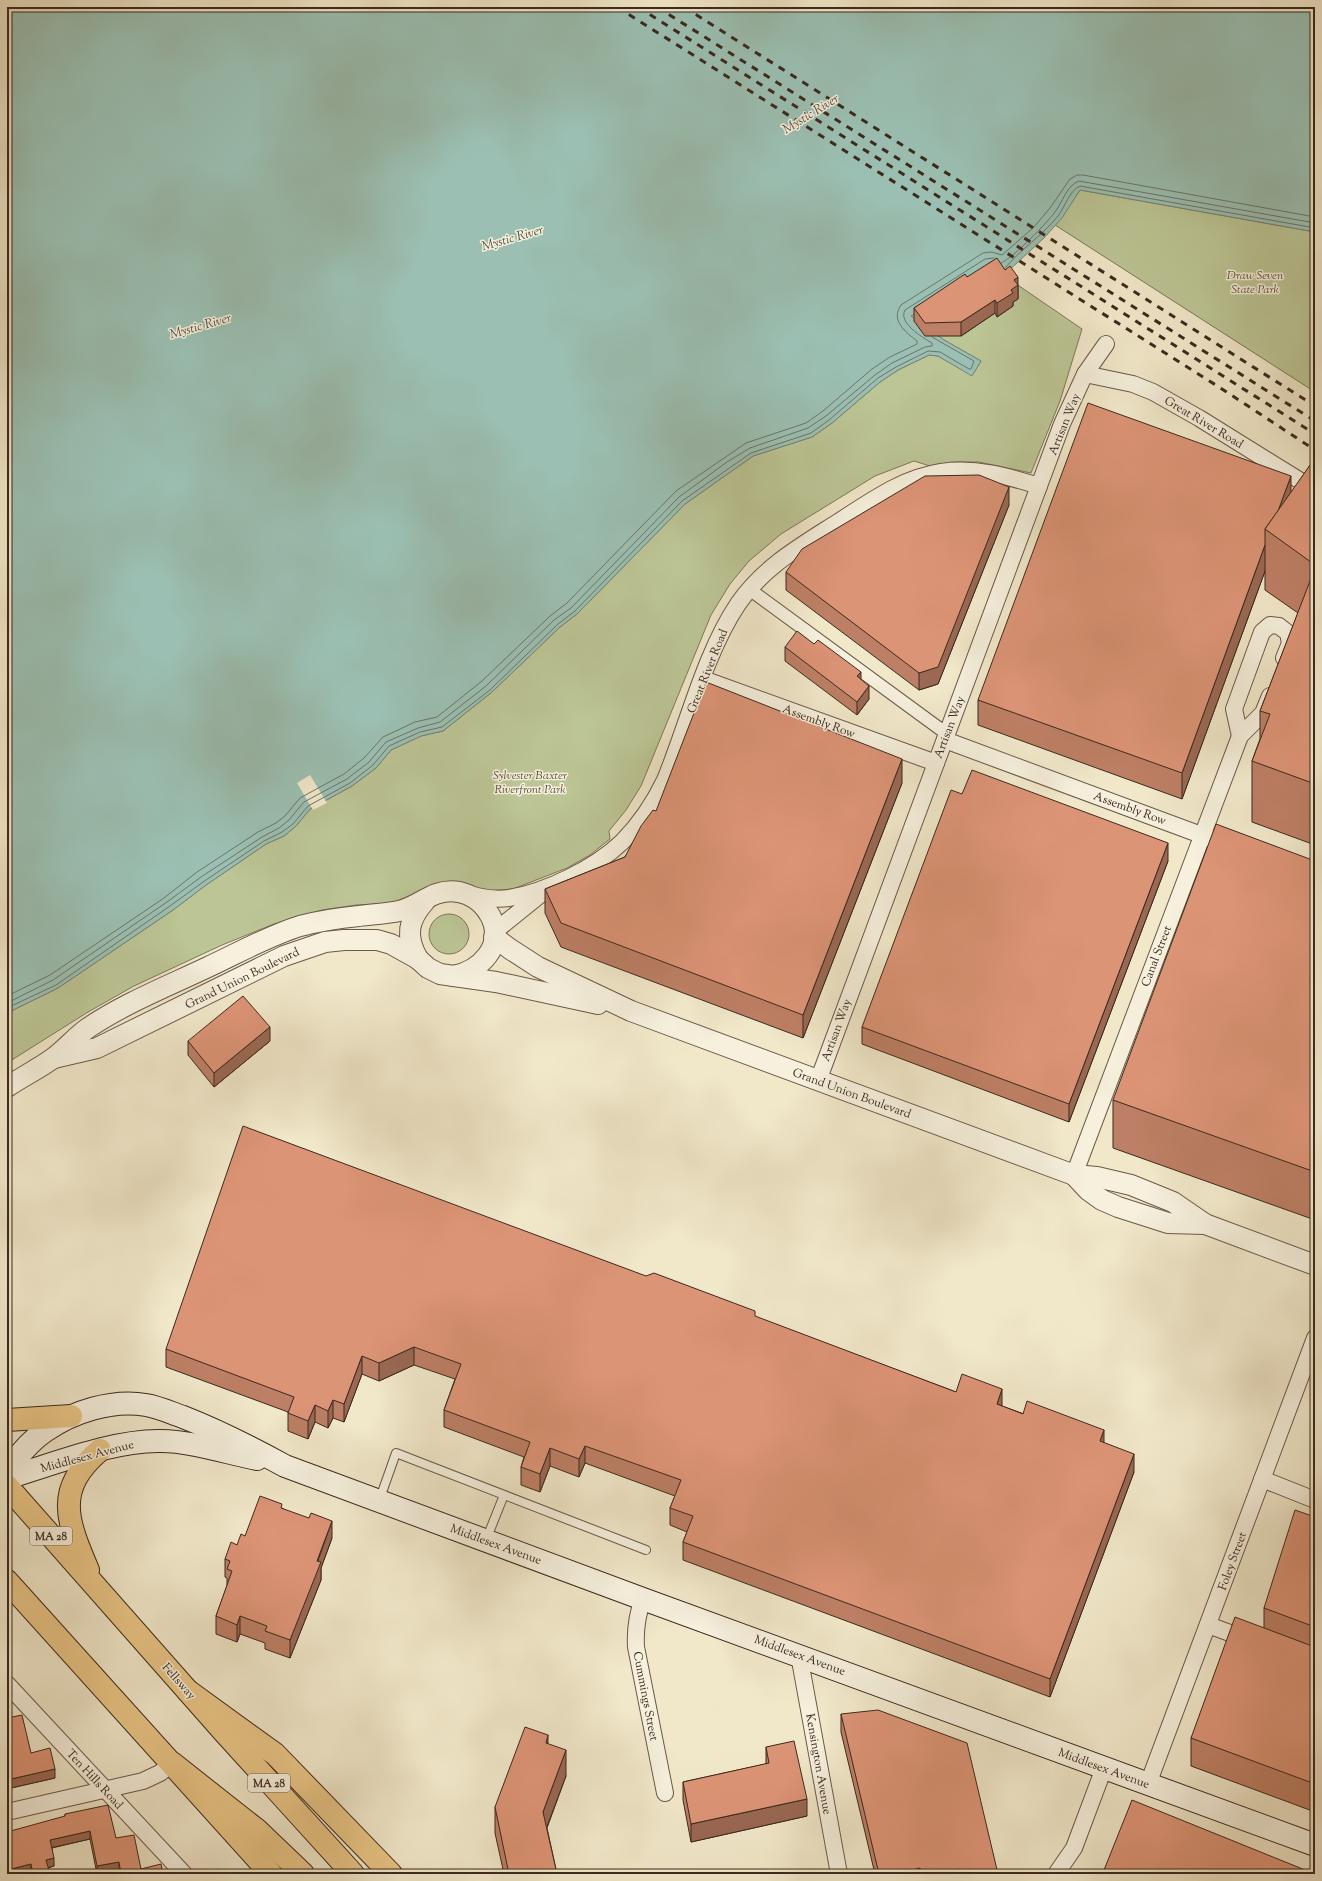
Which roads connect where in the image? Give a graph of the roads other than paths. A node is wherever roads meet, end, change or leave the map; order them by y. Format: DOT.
graph roads {
  1 [pos="1106,344"];
  2 [pos="1085,374"];
  3 [pos="1039,486"];
  4 [pos="1315,490"];
  5 [pos="750,589"];
  6 [pos="703,679"];
  7 [pos="1240,736"];
  8 [pos="946,737"];
  9 [pos="936,763"];
  10 [pos="1202,835"];
  11 [pos="1225,843"];
  12 [pos="552,886"];
  13 [pos="468,894"];
  14 [pos="425,900"];
  15 [pos="494,935"];
  16 [pos="418,959"];
  17 [pos="453,976"];
  18 [pos="631,1010"];
  19 [pos="54,1058"];
  20 [pos="818,1081"];
  21 [pos="7,1087"];
  22 [pos="1074,1175"];
  23 [pos="1315,1266"];
  24 [pos="1315,1338"];
  25 [pos="71,1416"];
  26 [pos="7,1420"];
  27 [pos="100,1450"];
  28 [pos="285,1466"];
  29 [pos="7,1471"];
  30 [pos="7,1478"];
  31 [pos="1262,1479"];
  32 [pos="7,1486"];
  33 [pos="504,1495"];
  34 [pos="1315,1500"];
  35 [pos="379,1501"];
  36 [pos="486,1541"];
  37 [pos="646,1550"];
  38 [pos="7,1581"];
  39 [pos="95,1586"];
  40 [pos="643,1599"];
  41 [pos="1208,1625"];
  42 [pos="1263,1645"];
  43 [pos="799,1655"];
  44 [pos="7,1684"];
  45 [pos="188,1691"];
  46 [pos="172,1763"];
  47 [pos="1104,1768"];
  48 [pos="1148,1784"];
  49 [pos="106,1790"];
  50 [pos="665,1793"];
  51 [pos="7,1812"];
  52 [pos="1315,1845"];
  53 [pos="184,1874"];
  54 [pos="271,1874"];
  55 [pos="304,1874"];
  56 [pos="353,1874"];
  57 [pos="391,1874"];
  58 [pos="839,1874"];
  59 [pos="1056,1874"];
  1 -- 2 [label="street, Artisan Way"];
  2 -- 3 [label="street, Artisan Way"];
  2 -- 4 [label="street, Great River Road"];
  3 -- 5 [label="street, Great River Road"];
  3 -- 8 [label="street, Artisan Way"];
  5 -- 6 [label="street, Great River Road"];
  5 -- 8 [label="street, Assembly Row"];
  6 -- 9 [label="street, Assembly Row"];
  6 -- 12 [label="street, Great River Road"];
  7 -- 7 [label="street, Canal Street"];
  7 -- 10 [label="street, Canal Street"];
  8 -- 9 [label="street, Artisan Way"];
  8 -- 10 [label="street, Assembly Row"];
  9 -- 20 [label="street, Artisan Way"];
  10 -- 11 [label="street, Assembly Row"];
  10 -- 22 [label="street, Canal Street"];
  12 -- 13 [label="street, Great River Road"];
  12 -- 15 [label="street, Great River Road"];
  13 -- 14 [label="street, Grand Union Boulevard"];
  13 -- 15 [label="street, Grand Union Boulevard"];
  14 -- 16 [label="street, Grand Union Boulevard"];
  14 -- 19 [label="street, Grand Union Boulevard"];
  15 -- 17 [label="street"];
  15 -- 18 [label="street, Grand Union Boulevard"];
  16 -- 17 [label="street"];
  16 -- 19 [label="street, Grand Union Boulevard"];
  17 -- 18 [label="street, Grand Union Boulevard"];
  18 -- 20 [label="street, Grand Union Boulevard"];
  19 -- 21 [label="street, Grand Union Boulevard"];
  20 -- 22 [label="street, Grand Union Boulevard"];
  22 -- 23 [label="street, Grand Union Boulevard"];
  24 -- 31 [label="street, Foley Street"];
  25 -- 26 [label="highway"];
  25 -- 28 [label="main road, Middlesex Avenue"];
  25 -- 29 [label="main road, Middlesex Avenue"];
  27 -- 28 [label="main road, Middlesex Avenue"];
  27 -- 30 [label="main road, Middlesex Avenue"];
  27 -- 39 [label="highway"];
  28 -- 35 [label="main road, Middlesex Avenue"];
  31 -- 34 [label="street"];
  31 -- 41 [label="street, Foley Street"];
  32 -- 39 [label="highway, Fellsway / MA 28"];
  33 -- 35 [label="lane"];
  33 -- 36 [label="lane"];
  33 -- 37 [label="lane"];
  35 -- 36 [label="main road, Middlesex Avenue"];
  36 -- 40 [label="main road, Middlesex Avenue"];
  38 -- 46 [label="highway"];
  39 -- 45 [label="highway, Fellsway / MA 28"];
  40 -- 43 [label="main road, Middlesex Avenue"];
  40 -- 50 [label="street, Cummings Street"];
  41 -- 42 [label="street"];
  41 -- 48 [label="street, Foley Street"];
  43 -- 47 [label="main road, Middlesex Avenue"];
  43 -- 58 [label="street, Kensington Avenue"];
  44 -- 49 [label="street, Ten Hills Road"];
  45 -- 56 [label="highway, Fellsway / MA 28"];
  45 -- 57 [label="highway"];
  46 -- 49 [label="street"];
  46 -- 54 [label="highway"];
  46 -- 55 [label="highway"];
  47 -- 48 [label="main road, Middlesex Avenue"];
  47 -- 59 [label="street"];
  48 -- 52 [label="main road, Middlesex Avenue"];
  49 -- 51 [label="street"];
  49 -- 53 [label="street, Ten Hills Road"];
}
